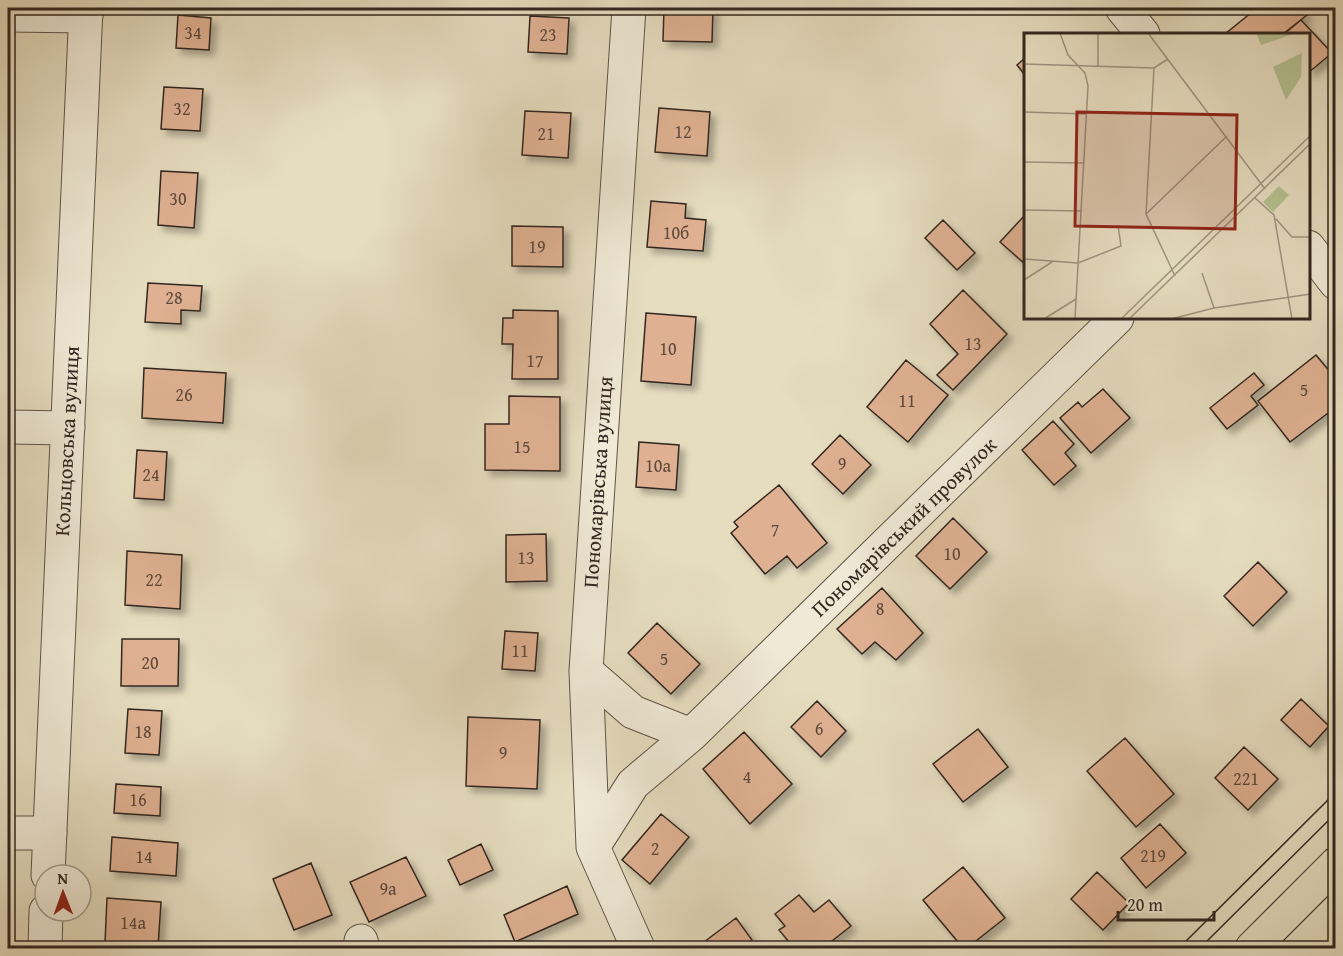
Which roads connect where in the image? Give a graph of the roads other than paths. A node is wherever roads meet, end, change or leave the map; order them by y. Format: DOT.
graph roads {
  1 [pos="629,8"];
  2 [pos="1122,8"];
  3 [pos="86,12"];
  4 [pos="8,15"];
  5 [pos="1142,33"];
  6 [pos="1310,250"];
  7 [pos="1335,283"];
  8 [pos="1115,320"];
  9 [pos="8,427"];
  10 [pos="68,428"];
  11 [pos="586,671"];
  12 [pos="691,735"];
  13 [pos="8,833"];
  14 [pos="50,833"];
  15 [pos="593,847"];
  16 [pos="49,863"];
  17 [pos="1335,864"];
  18 [pos="46,923"];
  19 [pos="45,948"];
  20 [pos="638,948"];
  21 [pos="1252,948"];
  1 -- 11 [label="street, Пономарівська вулиця"];
  2 -- 5 [label="street"];
  3 -- 4 [label="street"];
  3 -- 10 [label="street, Кольцовська вулиця"];
  6 -- 7 [label="street"];
  8 -- 12 [label="street, Пономарівський провулок"];
  9 -- 10 [label="street"];
  10 -- 14 [label="street, Кольцовська вулиця"];
  11 -- 12 [label="street"];
  11 -- 15 [label="street, Пономарівська вулиця"];
  12 -- 15 [label="street, Пономарівський провулок"];
  13 -- 14 [label="street"];
  14 -- 16 [label="street, Кольцовська вулиця"];
  15 -- 20 [label="street, Пономарівська вулиця"];
  17 -- 21 [label="main road"];
  18 -- 19 [label="street"];
}
